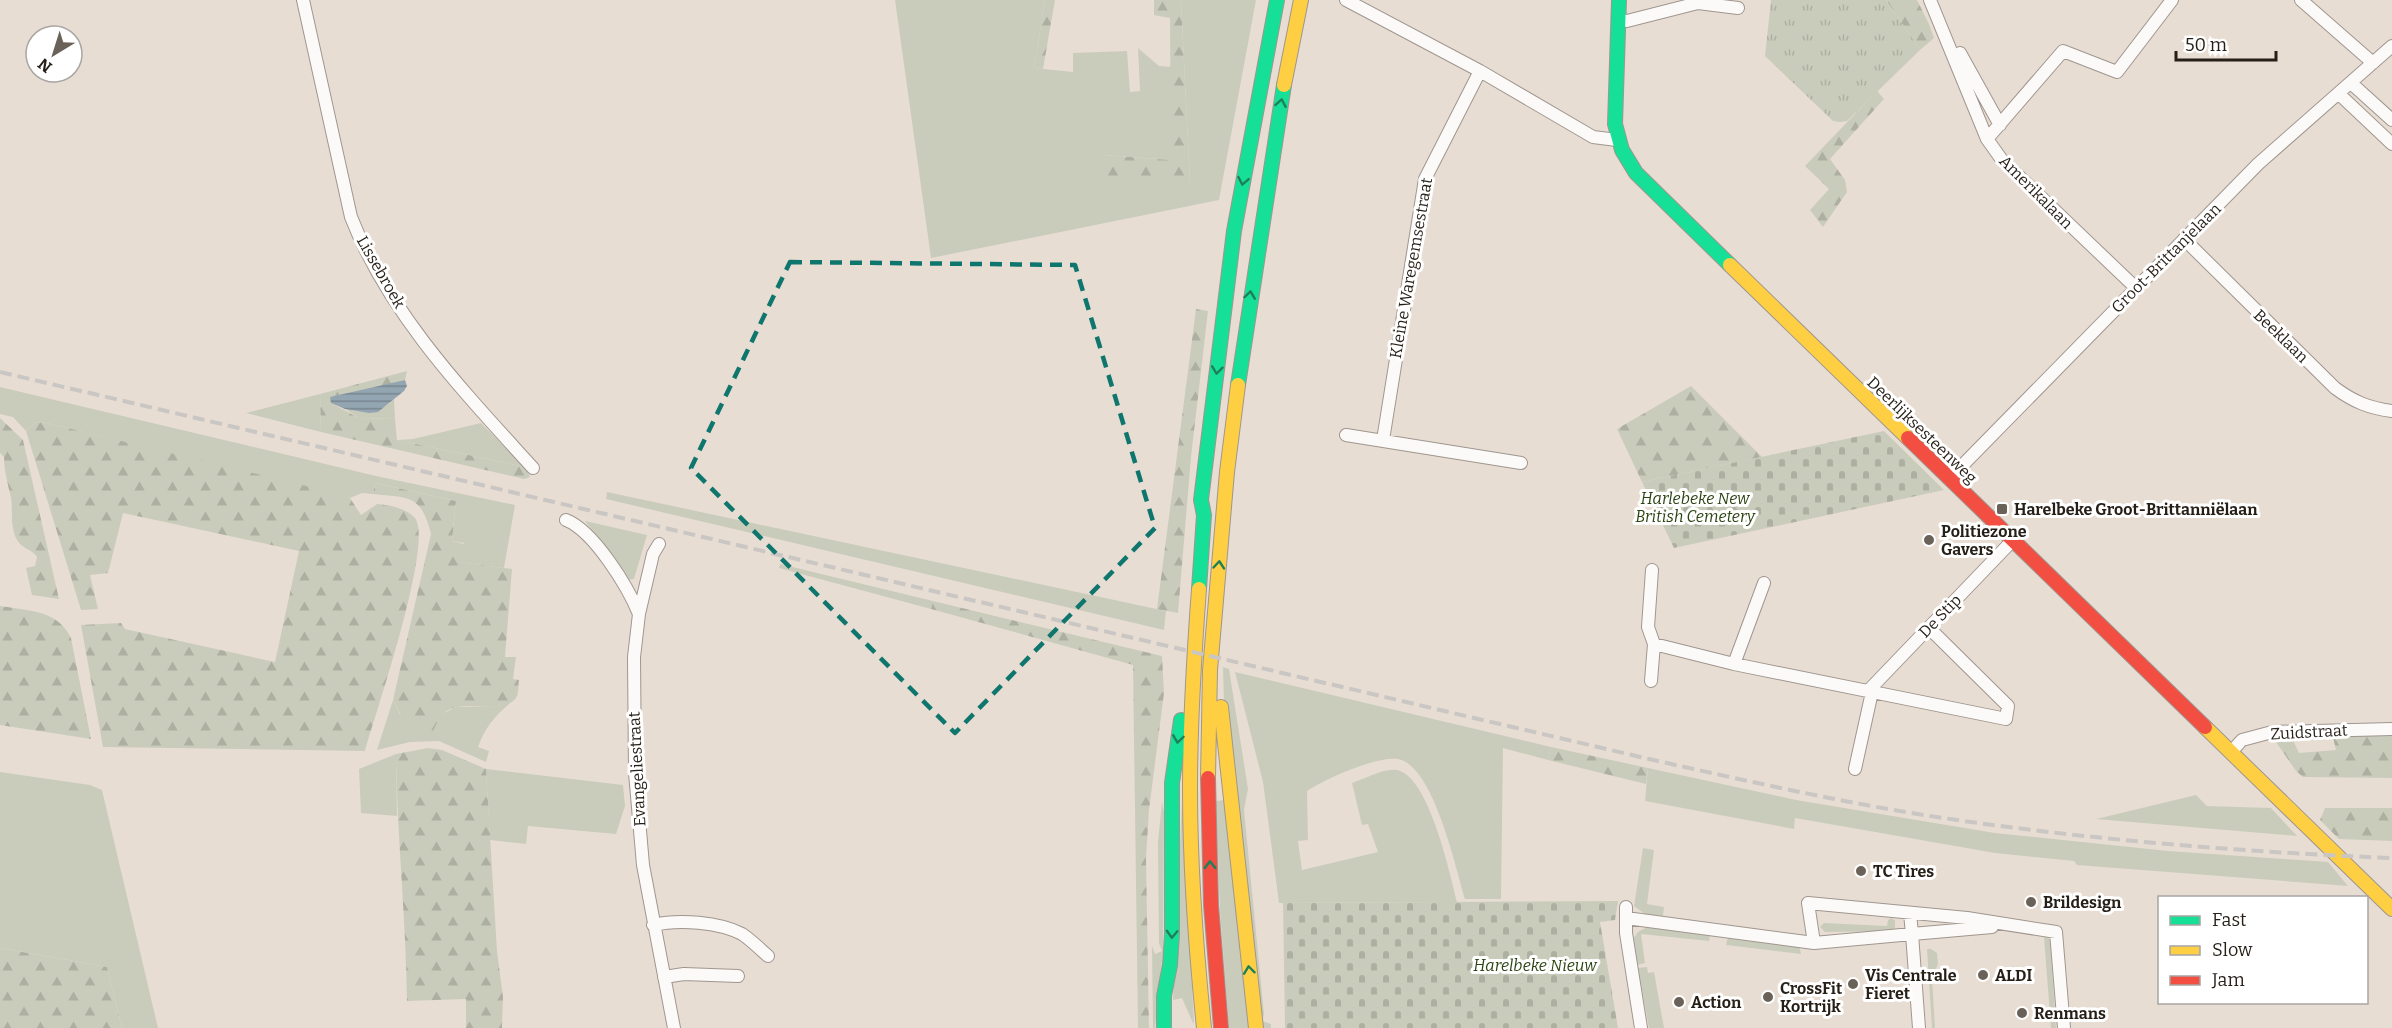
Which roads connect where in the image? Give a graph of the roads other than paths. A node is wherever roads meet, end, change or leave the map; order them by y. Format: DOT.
graph roads {
  1 [pos="303,0"];
  2 [pos="1276,0"];
  3 [pos="1301,0"];
  4 [pos="1346,0"];
  5 [pos="1619,0"];
  6 [pos="2172,0"];
  7 [pos="2301,0"];
  8 [pos="1933,5"];
  9 [pos="1738,8"];
  10 [pos="1618,20"];
  11 [pos="2392,45"];
  12 [pos="2373,63"];
  13 [pos="1480,71"];
  14 [pos="2351,83"];
  15 [pos="2338,94"];
  16 [pos="2392,120"];
  17 [pos="2000,125"];
  18 [pos="1987,139"];
  19 [pos="1617,140"];
  20 [pos="2392,144"];
  21 [pos="2184,239"];
  22 [pos="2136,288"];
  23 [pos="2392,411"];
  24 [pos="1346,435"];
  25 [pos="1383,440"];
  26 [pos="1521,463"];
  27 [pos="533,468"];
  28 [pos="1949,478"];
  29 [pos="1202,500"];
  30 [pos="566,520"];
  31 [pos="2012,541"];
  32 [pos="659,544"];
  33 [pos="1652,570"];
  34 [pos="1764,582"];
  35 [pos="639,614"];
  36 [pos="1214,624"];
  37 [pos="1929,628"];
  38 [pos="1653,644"];
  39 [pos="1734,664"];
  40 [pos="1652,681"];
  41 [pos="1870,692"];
  42 [pos="2392,729"];
  43 [pos="2231,752"];
  44 [pos="1855,769"];
  45 [pos="2392,909"];
  46 [pos="1910,913"];
  47 [pos="653,925"];
  48 [pos="2010,925"];
  49 [pos="1912,934"];
  50 [pos="1814,942"];
  51 [pos="768,956"];
  52 [pos="738,975"];
  53 [pos="664,977"];
  54 [pos="674,1028"];
  55 [pos="1164,1028"];
  56 [pos="1204,1028"];
  57 [pos="1221,1028"];
  58 [pos="1256,1028"];
  59 [pos="1641,1028"];
  60 [pos="1919,1028"];
  61 [pos="2064,1028"];
  1 -- 27 [label="street, Lissebroek"];
  2 -- 29 [label="main road, one-way"];
  36 -- 3 [label="main road, one-way"];
  4 -- 13 [label="street"];
  5 -- 10 [label="main road, Deerlijksesteenweg"];
  6 -- 17 [label="street"];
  7 -- 12 [label="street"];
  8 -- 17 [label="street, Amerikalaan"];
  8 -- 18 [label="street, Amerikalaan"];
  9 -- 10 [label="street"];
  10 -- 19 [label="main road, Deerlijksesteenweg"];
  11 -- 12 [label="street, Groot-Brittanjelaan"];
  12 -- 14 [label="street, Groot-Brittanjelaan"];
  13 -- 19 [label="street"];
  13 -- 25 [label="street, Kleine Waregemsestraat"];
  14 -- 15 [label="street, Groot-Brittanjelaan"];
  14 -- 16 [label="street"];
  15 -- 20 [label="street"];
  15 -- 21 [label="street, Groot-Brittanjelaan"];
  17 -- 18 [label="street"];
  18 -- 22 [label="street, Amerikalaan"];
  19 -- 28 [label="main road, Deerlijksesteenweg"];
  21 -- 22 [label="street, Groot-Brittanjelaan"];
  21 -- 23 [label="street, Beeklaan"];
  22 -- 28 [label="street, Groot-Brittanjelaan"];
  24 -- 25 [label="street"];
  25 -- 26 [label="street"];
  28 -- 31 [label="main road, Deerlijksesteenweg"];
  29 -- 55 [label="main road, one-way"];
  29 -- 56 [label="main road"];
  30 -- 35 [label="street"];
  31 -- 37 [label="street, De Stip"];
  31 -- 43 [label="main road, Deerlijksesteenweg"];
  32 -- 35 [label="street, Evangeliestraat"];
  33 -- 38 [label="street"];
  34 -- 39 [label="street"];
  35 -- 47 [label="street, Evangeliestraat"];
  57 -- 36 [label="main road, one-way"];
  58 -- 36 [label="main road, one-way"];
  37 -- 41 [label="street, De Stip"];
  37 -- 41 [label="street"];
  38 -- 39 [label="street"];
  38 -- 40 [label="street"];
  39 -- 41 [label="street"];
  41 -- 44 [label="street"];
  42 -- 43 [label="street, Zuidstraat"];
  43 -- 45 [label="main road, Deerlijksesteenweg"];
  46 -- 48 [label="street"];
  46 -- 49 [label="street"];
  46 -- 50 [label="street"];
  47 -- 51 [label="street"];
  47 -- 53 [label="street, Evangeliestraat"];
  48 -- 49 [label="street"];
  48 -- 61 [label="street"];
  49 -- 50 [label="street"];
  49 -- 60 [label="street"];
  50 -- 59 [label="street"];
  52 -- 53 [label="street"];
  53 -- 54 [label="street, Evangeliestraat"];
}
